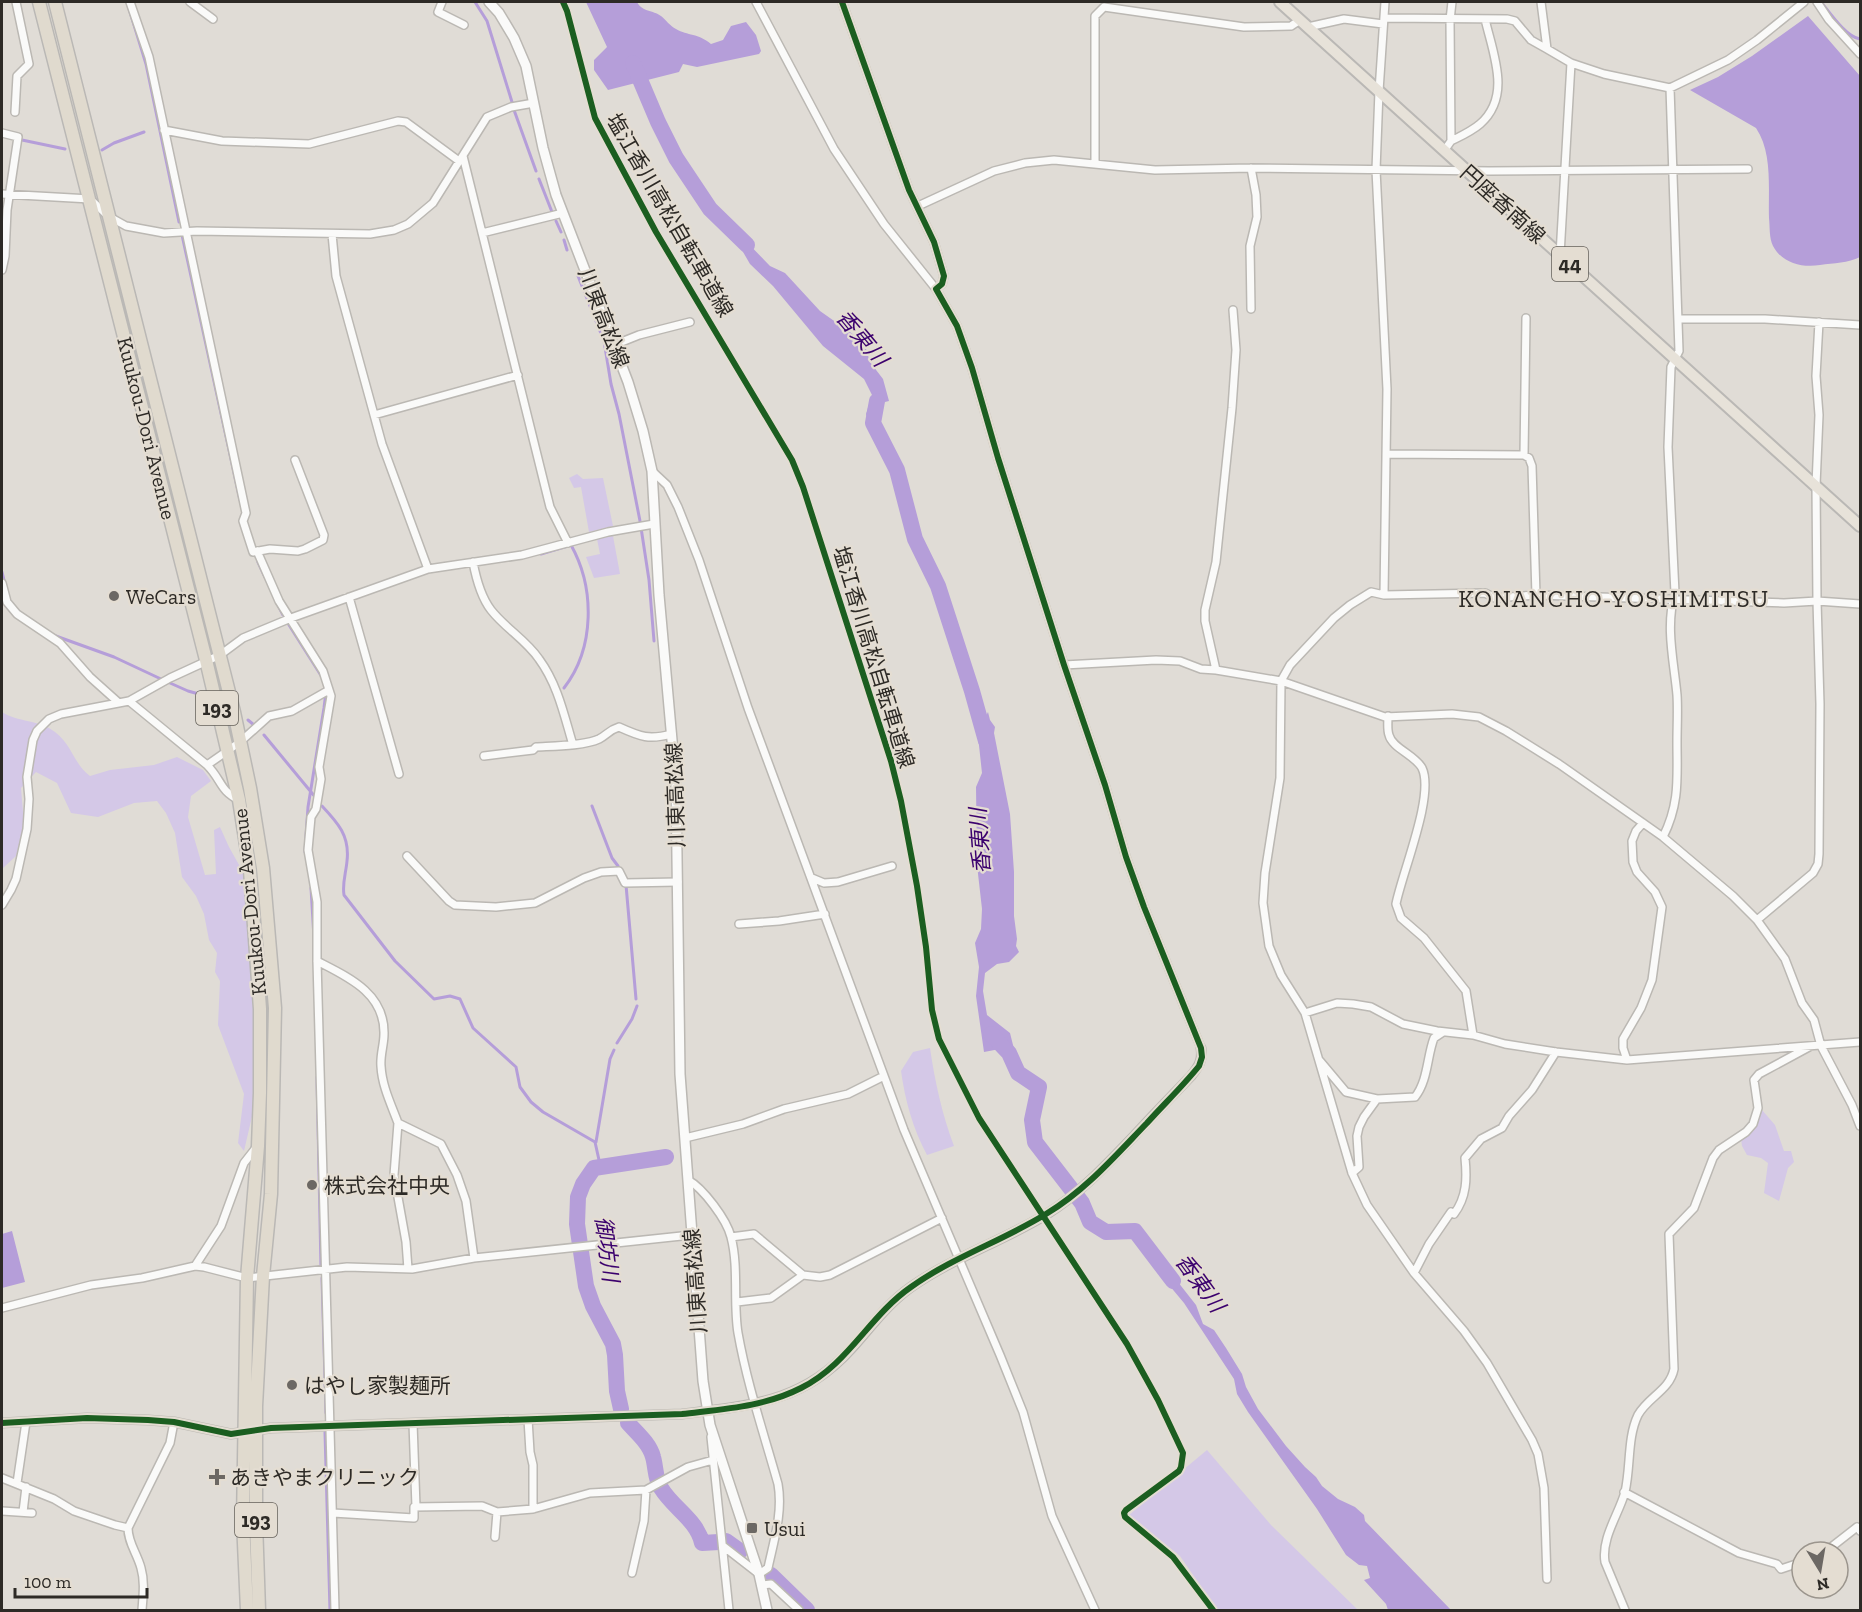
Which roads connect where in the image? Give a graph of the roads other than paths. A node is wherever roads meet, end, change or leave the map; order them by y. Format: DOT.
graph roads {
  1 [pos="16,2"];
  2 [pos="39,2"];
  3 [pos="55,2"];
  4 [pos="130,2"];
  5 [pos="190,2"];
  6 [pos="442,2"];
  7 [pos="489,2"];
  8 [pos="756,2"];
  9 [pos="842,2"];
  10 [pos="1280,2"];
  11 [pos="1385,2"];
  12 [pos="1452,2"];
  13 [pos="1541,2"];
  14 [pos="1804,2"];
  15 [pos="1817,2"];
  16 [pos="1114,5"];
  17 [pos="213,19"];
  18 [pos="1485,19"];
  19 [pos="1450,20"];
  20 [pos="1384,21"];
  21 [pos="1304,24"];
  22 [pos="464,25"];
  23 [pos="1547,49"];
  24 [pos="1860,54"];
  25 [pos="1571,63"];
  26 [pos="1670,88"];
  27 [pos="1379,91"];
  28 [pos="534,103"];
  29 [pos="15,112"];
  30 [pos="164,130"];
  31 [pos="2,133"];
  32 [pos="1451,141"];
  33 [pos="1444,151"];
  34 [pos="461,158"];
  35 [pos="1095,163"];
  36 [pos="1251,168"];
  37 [pos="1674,169"];
  38 [pos="1748,169"];
  39 [pos="1376,170"];
  40 [pos="1564,170"];
  41 [pos="1466,171"];
  42 [pos="2,194"];
  43 [pos="10,194"];
  44 [pos="90,199"];
  45 [pos="918,206"];
  46 [pos="563,213"];
  47 [pos="108,216"];
  48 [pos="185,232"];
  49 [pos="482,232"];
  50 [pos="332,234"];
  51 [pos="1560,255"];
  52 [pos="2,270"];
  53 [pos="936,289"];
  54 [pos="1251,309"];
  55 [pos="1233,310"];
  56 [pos="1526,318"];
  57 [pos="1678,319"];
  58 [pos="690,322"];
  59 [pos="1819,322"];
  60 [pos="1860,325"];
  61 [pos="614,345"];
  62 [pos="1675,358"];
  63 [pos="518,375"];
  64 [pos="374,415"];
  65 [pos="1386,454"];
  66 [pos="1524,454"];
  67 [pos="295,460"];
  68 [pos="652,471"];
  69 [pos="1816,485"];
  70 [pos="654,524"];
  71 [pos="1860,526"];
  72 [pos="568,543"];
  73 [pos="257,551"];
  74 [pos="473,562"];
  75 [pos="428,569"];
  76 [pos="2,583"];
  77 [pos="1536,595"];
  78 [pos="1384,596"];
  79 [pos="349,597"];
  80 [pos="1674,598"];
  81 [pos="1817,601"];
  82 [pos="1860,604"];
  83 [pos="291,618"];
  84 [pos="220,655"];
  85 [pos="206,660"];
  86 [pos="1064,665"];
  87 [pos="1216,669"];
  88 [pos="1281,681"];
  89 [pos="329,690"];
  90 [pos="129,701"];
  91 [pos="119,703"];
  92 [pos="1388,717"];
  93 [pos="672,734"];
  94 [pos="240,742"];
  95 [pos="573,744"];
  96 [pos="227,751"];
  97 [pos="484,756"];
  98 [pos="207,765"];
  99 [pos="399,774"];
  100 [pos="239,800"];
  101 [pos="1643,823"];
  102 [pos="1663,837"];
  103 [pos="407,856"];
  104 [pos="892,866"];
  105 [pos="812,879"];
  106 [pos="678,882"];
  107 [pos="2,905"];
  108 [pos="825,914"];
  109 [pos="1757,920"];
  110 [pos="739,924"];
  111 [pos="317,961"];
  112 [pos="1305,1013"];
  113 [pos="1443,1032"];
  114 [pos="1473,1035"];
  115 [pos="1860,1042"];
  116 [pos="1821,1046"];
  117 [pos="1809,1047"];
  118 [pos="1201,1048"];
  119 [pos="1556,1052"];
  120 [pos="1318,1058"];
  121 [pos="1627,1060"];
  122 [pos="884,1076"];
  123 [pos="1377,1099"];
  124 [pos="398,1123"];
  125 [pos="1860,1126"];
  126 [pos="685,1138"];
  127 [pos="258,1146"];
  128 [pos="1352,1173"];
  129 [pos="688,1180"];
  130 [pos="942,1218"];
  131 [pos="692,1235"];
  132 [pos="731,1237"];
  133 [pos="959,1257"];
  134 [pos="474,1258"];
  135 [pos="195,1266"];
  136 [pos="326,1269"];
  137 [pos="408,1269"];
  138 [pos="1414,1273"];
  139 [pos="803,1275"];
  140 [pos="263,1276"];
  141 [pos="247,1278"];
  142 [pos="737,1302"];
  143 [pos="2,1308"];
  144 [pos="756,1404"];
  145 [pos="707,1411"];
  146 [pos="528,1419"];
  147 [pos="26,1422"];
  148 [pos="174,1422"];
  149 [pos="2,1423"];
  150 [pos="413,1423"];
  151 [pos="329,1425"];
  152 [pos="710,1425"];
  153 [pos="250,1431"];
  154 [pos="714,1460"];
  155 [pos="2,1478"];
  156 [pos="17,1483"];
  157 [pos="26,1487"];
  158 [pos="646,1490"];
  159 [pos="1624,1492"];
  160 [pos="416,1507"];
  161 [pos="533,1509"];
  162 [pos="2,1511"];
  163 [pos="23,1512"];
  164 [pos="497,1512"];
  165 [pos="32,1513"];
  166 [pos="333,1513"];
  167 [pos="128,1528"];
  168 [pos="1860,1532"];
  169 [pos="495,1537"];
  170 [pos="1840,1540"];
  171 [pos="723,1546"];
  172 [pos="1790,1566"];
  173 [pos="632,1573"];
  174 [pos="759,1574"];
  175 [pos="1547,1579"];
  176 [pos="761,1585"];
  177 [pos="142,1611"];
  178 [pos="247,1611"];
  179 [pos="259,1611"];
  180 [pos="335,1611"];
  181 [pos="729,1611"];
  182 [pos="767,1611"];
  183 [pos="799,1611"];
  184 [pos="1095,1611"];
  185 [pos="1625,1611"];
  1 -- 29 [label="street"];
  2 -- 44 [label="highway, Kuukou-Dori Avenue / 193"];
  3 -- 47 [label="highway, Kuukou-Dori Avenue / 193"];
  4 -- 30 [label="street"];
  5 -- 17 [label="street"];
  6 -- 22 [label="street"];
  7 -- 28 [label="main road, 川東高松線"];
  8 -- 53 [label="street"];
  9 -- 45 [label="street"];
  10 -- 21 [label="main road, 円座香南線 / 44"];
  11 -- 20 [label="street"];
  12 -- 19 [label="street"];
  13 -- 23 [label="street"];
  14 -- 26 [label="street"];
  15 -- 24 [label="street"];
  16 -- 21 [label="street"];
  16 -- 35 [label="street"];
  18 -- 19 [label="street"];
  18 -- 23 [label="street"];
  18 -- 32 [label="street"];
  19 -- 20 [label="street"];
  19 -- 32 [label="street"];
  20 -- 21 [label="street"];
  20 -- 27 [label="street"];
  21 -- 27 [label="main road, 円座香南線 / 44"];
  23 -- 25 [label="street"];
  25 -- 26 [label="street"];
  25 -- 40 [label="street"];
  26 -- 37 [label="street"];
  27 -- 33 [label="main road, 円座香南線 / 44"];
  27 -- 39 [label="street"];
  28 -- 34 [label="street"];
  28 -- 46 [label="main road, 川東高松線"];
  30 -- 34 [label="street"];
  30 -- 48 [label="street"];
  31 -- 43 [label="street"];
  32 -- 33 [label="street"];
  33 -- 41 [label="main road, 円座香南線 / 44"];
  34 -- 49 [label="street"];
  34 -- 50 [label="street"];
  35 -- 36 [label="street"];
  35 -- 45 [label="street"];
  36 -- 39 [label="street"];
  36 -- 54 [label="street"];
  37 -- 38 [label="street"];
  37 -- 40 [label="street"];
  37 -- 57 [label="street"];
  39 -- 41 [label="street"];
  39 -- 65 [label="street"];
  40 -- 41 [label="street"];
  40 -- 51 [label="street"];
  41 -- 51 [label="main road, 円座香南線 / 44"];
  42 -- 43 [label="street"];
  43 -- 44 [label="street"];
  43 -- 52 [label="street"];
  44 -- 47 [label="street"];
  44 -- 85 [label="highway, Kuukou-Dori Avenue / 193"];
  45 -- 53 [label="street"];
  46 -- 49 [label="street"];
  46 -- 61 [label="main road, 川東高松線"];
  47 -- 48 [label="street"];
  47 -- 84 [label="highway, Kuukou-Dori Avenue / 193"];
  48 -- 50 [label="street"];
  48 -- 73 [label="street"];
  49 -- 63 [label="street"];
  50 -- 64 [label="street"];
  51 -- 62 [label="main road, 円座香南線 / 44"];
  53 -- 86 [label="street"];
  55 -- 87 [label="street"];
  56 -- 66 [label="street"];
  57 -- 59 [label="street"];
  57 -- 62 [label="street"];
  58 -- 61 [label="street"];
  59 -- 60 [label="street"];
  59 -- 69 [label="street"];
  61 -- 68 [label="main road, 川東高松線"];
  62 -- 69 [label="main road, 円座香南線 / 44"];
  62 -- 80 [label="street"];
  63 -- 64 [label="street"];
  63 -- 72 [label="street"];
  64 -- 75 [label="street"];
  65 -- 66 [label="street"];
  65 -- 78 [label="street"];
  66 -- 77 [label="street"];
  67 -- 73 [label="street"];
  68 -- 70 [label="main road, 川東高松線"];
  68 -- 105 [label="street"];
  69 -- 71 [label="main road, 円座香南線 / 44"];
  69 -- 81 [label="street"];
  70 -- 72 [label="street"];
  70 -- 93 [label="main road, 川東高松線"];
  72 -- 74 [label="street"];
  73 -- 83 [label="street"];
  74 -- 75 [label="street"];
  74 -- 95 [label="street"];
  75 -- 79 [label="street"];
  76 -- 91 [label="street"];
  77 -- 78 [label="street"];
  77 -- 80 [label="street"];
  78 -- 88 [label="street"];
  79 -- 83 [label="street"];
  79 -- 99 [label="street"];
  80 -- 81 [label="street"];
  80 -- 102 [label="street"];
  81 -- 82 [label="street"];
  81 -- 109 [label="street"];
  83 -- 84 [label="street"];
  83 -- 89 [label="street"];
  84 -- 85 [label="street"];
  84 -- 94 [label="highway, Kuukou-Dori Avenue / 193"];
  85 -- 90 [label="street"];
  85 -- 96 [label="highway, Kuukou-Dori Avenue / 193"];
  86 -- 87 [label="street"];
  86 -- 118 [label="street"];
  87 -- 88 [label="street"];
  88 -- 92 [label="street"];
  88 -- 112 [label="street"];
  89 -- 94 [label="street"];
  89 -- 111 [label="street"];
  90 -- 91 [label="street"];
  90 -- 98 [label="street"];
  91 -- 107 [label="street"];
  92 -- 101 [label="street"];
  92 -- 114 [label="street"];
  93 -- 95 [label="street"];
  93 -- 106 [label="main road, 川東高松線"];
  94 -- 96 [label="street"];
  94 -- 140 [label="highway, Kuukou-Dori Avenue / 193"];
  95 -- 97 [label="street"];
  96 -- 98 [label="street"];
  96 -- 100 [label="highway, Kuukou-Dori Avenue / 193"];
  98 -- 100 [label="street"];
  100 -- 127 [label="highway, Kuukou-Dori Avenue / 193"];
  101 -- 102 [label="street"];
  101 -- 121 [label="street"];
  102 -- 109 [label="street"];
  103 -- 106 [label="street"];
  104 -- 105 [label="street"];
  105 -- 108 [label="street"];
  106 -- 126 [label="main road, 川東高松線"];
  108 -- 110 [label="street"];
  108 -- 122 [label="street"];
  109 -- 116 [label="street"];
  111 -- 124 [label="street"];
  111 -- 136 [label="street"];
  112 -- 113 [label="street"];
  112 -- 120 [label="street"];
  113 -- 114 [label="street"];
  113 -- 123 [label="street"];
  114 -- 119 [label="street"];
  115 -- 116 [label="street"];
  116 -- 117 [label="street"];
  116 -- 125 [label="street"];
  117 -- 121 [label="street"];
  117 -- 159 [label="street"];
  118 -- 133 [label="street"];
  119 -- 121 [label="street"];
  119 -- 138 [label="street"];
  120 -- 123 [label="street"];
  120 -- 128 [label="street"];
  122 -- 126 [label="street"];
  122 -- 130 [label="street"];
  123 -- 128 [label="street"];
  124 -- 134 [label="street"];
  124 -- 137 [label="street"];
  126 -- 129 [label="main road, 川東高松線"];
  127 -- 135 [label="street"];
  127 -- 141 [label="highway, Kuukou-Dori Avenue / 193"];
  128 -- 138 [label="street"];
  129 -- 131 [label="main road, 川東高松線"];
  129 -- 132 [label="street"];
  130 -- 133 [label="street"];
  130 -- 139 [label="street"];
  131 -- 134 [label="street"];
  131 -- 145 [label="main road, 川東高松線"];
  132 -- 139 [label="street"];
  132 -- 142 [label="street"];
  133 -- 144 [label="street"];
  133 -- 184 [label="street"];
  134 -- 137 [label="street"];
  135 -- 141 [label="street"];
  135 -- 143 [label="street"];
  136 -- 137 [label="street"];
  136 -- 140 [label="street"];
  136 -- 151 [label="street"];
  138 -- 175 [label="street"];
  139 -- 142 [label="street"];
  140 -- 141 [label="street"];
  140 -- 153 [label="highway, Kuukou-Dori Avenue / 193"];
  141 -- 153 [label="highway, Kuukou-Dori Avenue / 193"];
  142 -- 144 [label="street"];
  144 -- 145 [label="street"];
  144 -- 174 [label="street"];
  145 -- 146 [label="street"];
  145 -- 152 [label="main road, 川東高松線"];
  146 -- 150 [label="street"];
  146 -- 161 [label="street"];
  147 -- 148 [label="street"];
  147 -- 149 [label="street"];
  147 -- 156 [label="street"];
  148 -- 153 [label="street"];
  148 -- 167 [label="street"];
  150 -- 151 [label="street"];
  150 -- 160 [label="street"];
  151 -- 153 [label="street"];
  151 -- 166 [label="street"];
  152 -- 154 [label="street"];
  152 -- 174 [label="main road, 川東高松線"];
  153 -- 178 [label="highway, Kuukou-Dori Avenue / 193"];
  153 -- 179 [label="highway, Kuukou-Dori Avenue / 193"];
  154 -- 158 [label="street"];
  154 -- 171 [label="street"];
  155 -- 156 [label="street"];
  156 -- 157 [label="street"];
  157 -- 163 [label="street"];
  157 -- 167 [label="street"];
  158 -- 161 [label="street"];
  158 -- 173 [label="street"];
  159 -- 172 [label="street"];
  159 -- 185 [label="street"];
  160 -- 164 [label="street"];
  160 -- 166 [label="street"];
  161 -- 164 [label="street"];
  162 -- 163 [label="street"];
  163 -- 165 [label="street"];
  164 -- 169 [label="street"];
  166 -- 180 [label="street"];
  167 -- 177 [label="street"];
  168 -- 170 [label="street"];
  171 -- 174 [label="street"];
  171 -- 181 [label="street"];
  174 -- 176 [label="main road, 川東高松線"];
  176 -- 182 [label="main road, 川東高松線"];
  176 -- 183 [label="street"];
}
